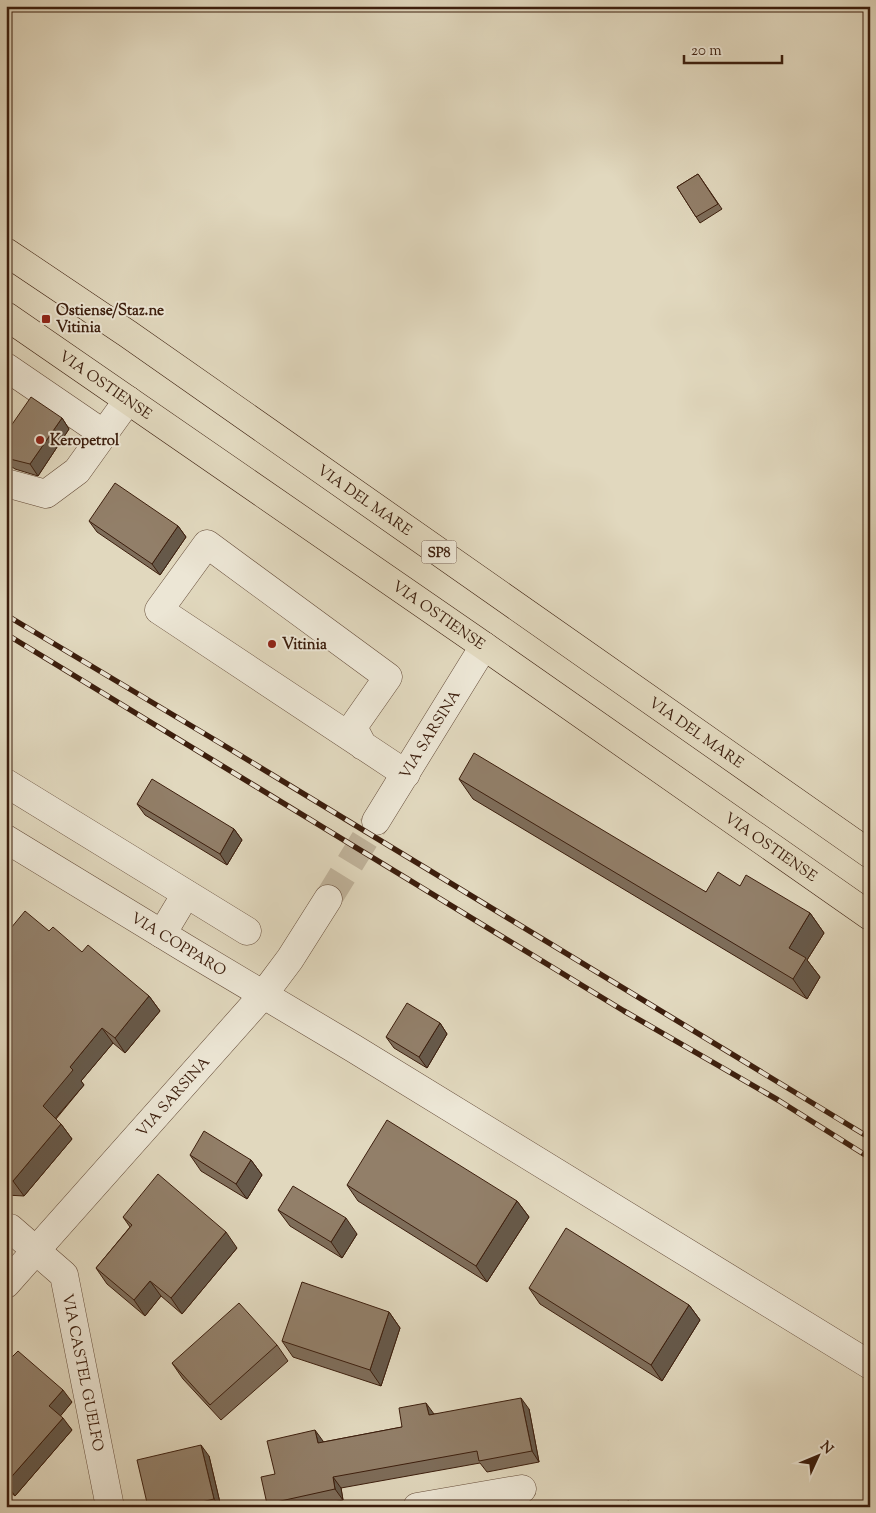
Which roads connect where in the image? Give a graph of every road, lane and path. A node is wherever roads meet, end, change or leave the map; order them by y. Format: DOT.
graph roads {
  1 [pos="6,252"];
  2 [pos="6,316"];
  3 [pos="6,367"];
  4 [pos="128,400"];
  5 [pos="104,434"];
  6 [pos="6,483"];
  7 [pos="484,646"];
  8 [pos="363,746"];
  9 [pos="406,774"];
  10 [pos="6,783"];
  11 [pos="376,821"];
  12 [pos="6,839"];
  13 [pos="870,854"];
  14 [pos="186,894"];
  15 [pos="328,899"];
  16 [pos="870,916"];
  17 [pos="247,931"];
  18 [pos="162,934"];
  19 [pos="263,995"];
  20 [pos="6,1228"];
  21 [pos="36,1251"];
  22 [pos="6,1284"];
  23 [pos="870,1365"];
  24 [pos="522,1489"];
  25 [pos="110,1507"];
  26 [pos="417,1507"];
  1 -- 13 [label="main road, VIA DEL MARE / SP8"];
  2 -- 4 [label="main road, VIA OSTIENSE"];
  3 -- 5 [label="street"];
  4 -- 5 [label="street"];
  4 -- 7 [label="main road, VIA OSTIENSE"];
  5 -- 6 [label="street"];
  7 -- 9 [label="street, VIA SARSINA"];
  7 -- 16 [label="main road, VIA OSTIENSE"];
  8 -- 8 [label="street"];
  8 -- 9 [label="street"];
  9 -- 11 [label="street, VIA SARSINA"];
  10 -- 14 [label="street"];
  12 -- 18 [label="street, VIA COPPARO"];
  14 -- 17 [label="street"];
  14 -- 18 [label="street"];
  15 -- 19 [label="street, VIA SARSINA"];
  18 -- 19 [label="street, VIA COPPARO"];
  19 -- 21 [label="street, VIA SARSINA"];
  19 -- 23 [label="street, VIA COPPARO"];
  20 -- 21 [label="street, VIA CASTEL GUELFO"];
  21 -- 22 [label="street, VIA SARSINA"];
  21 -- 25 [label="street, VIA CASTEL GUELFO"];
  24 -- 26 [label="street"];
}
